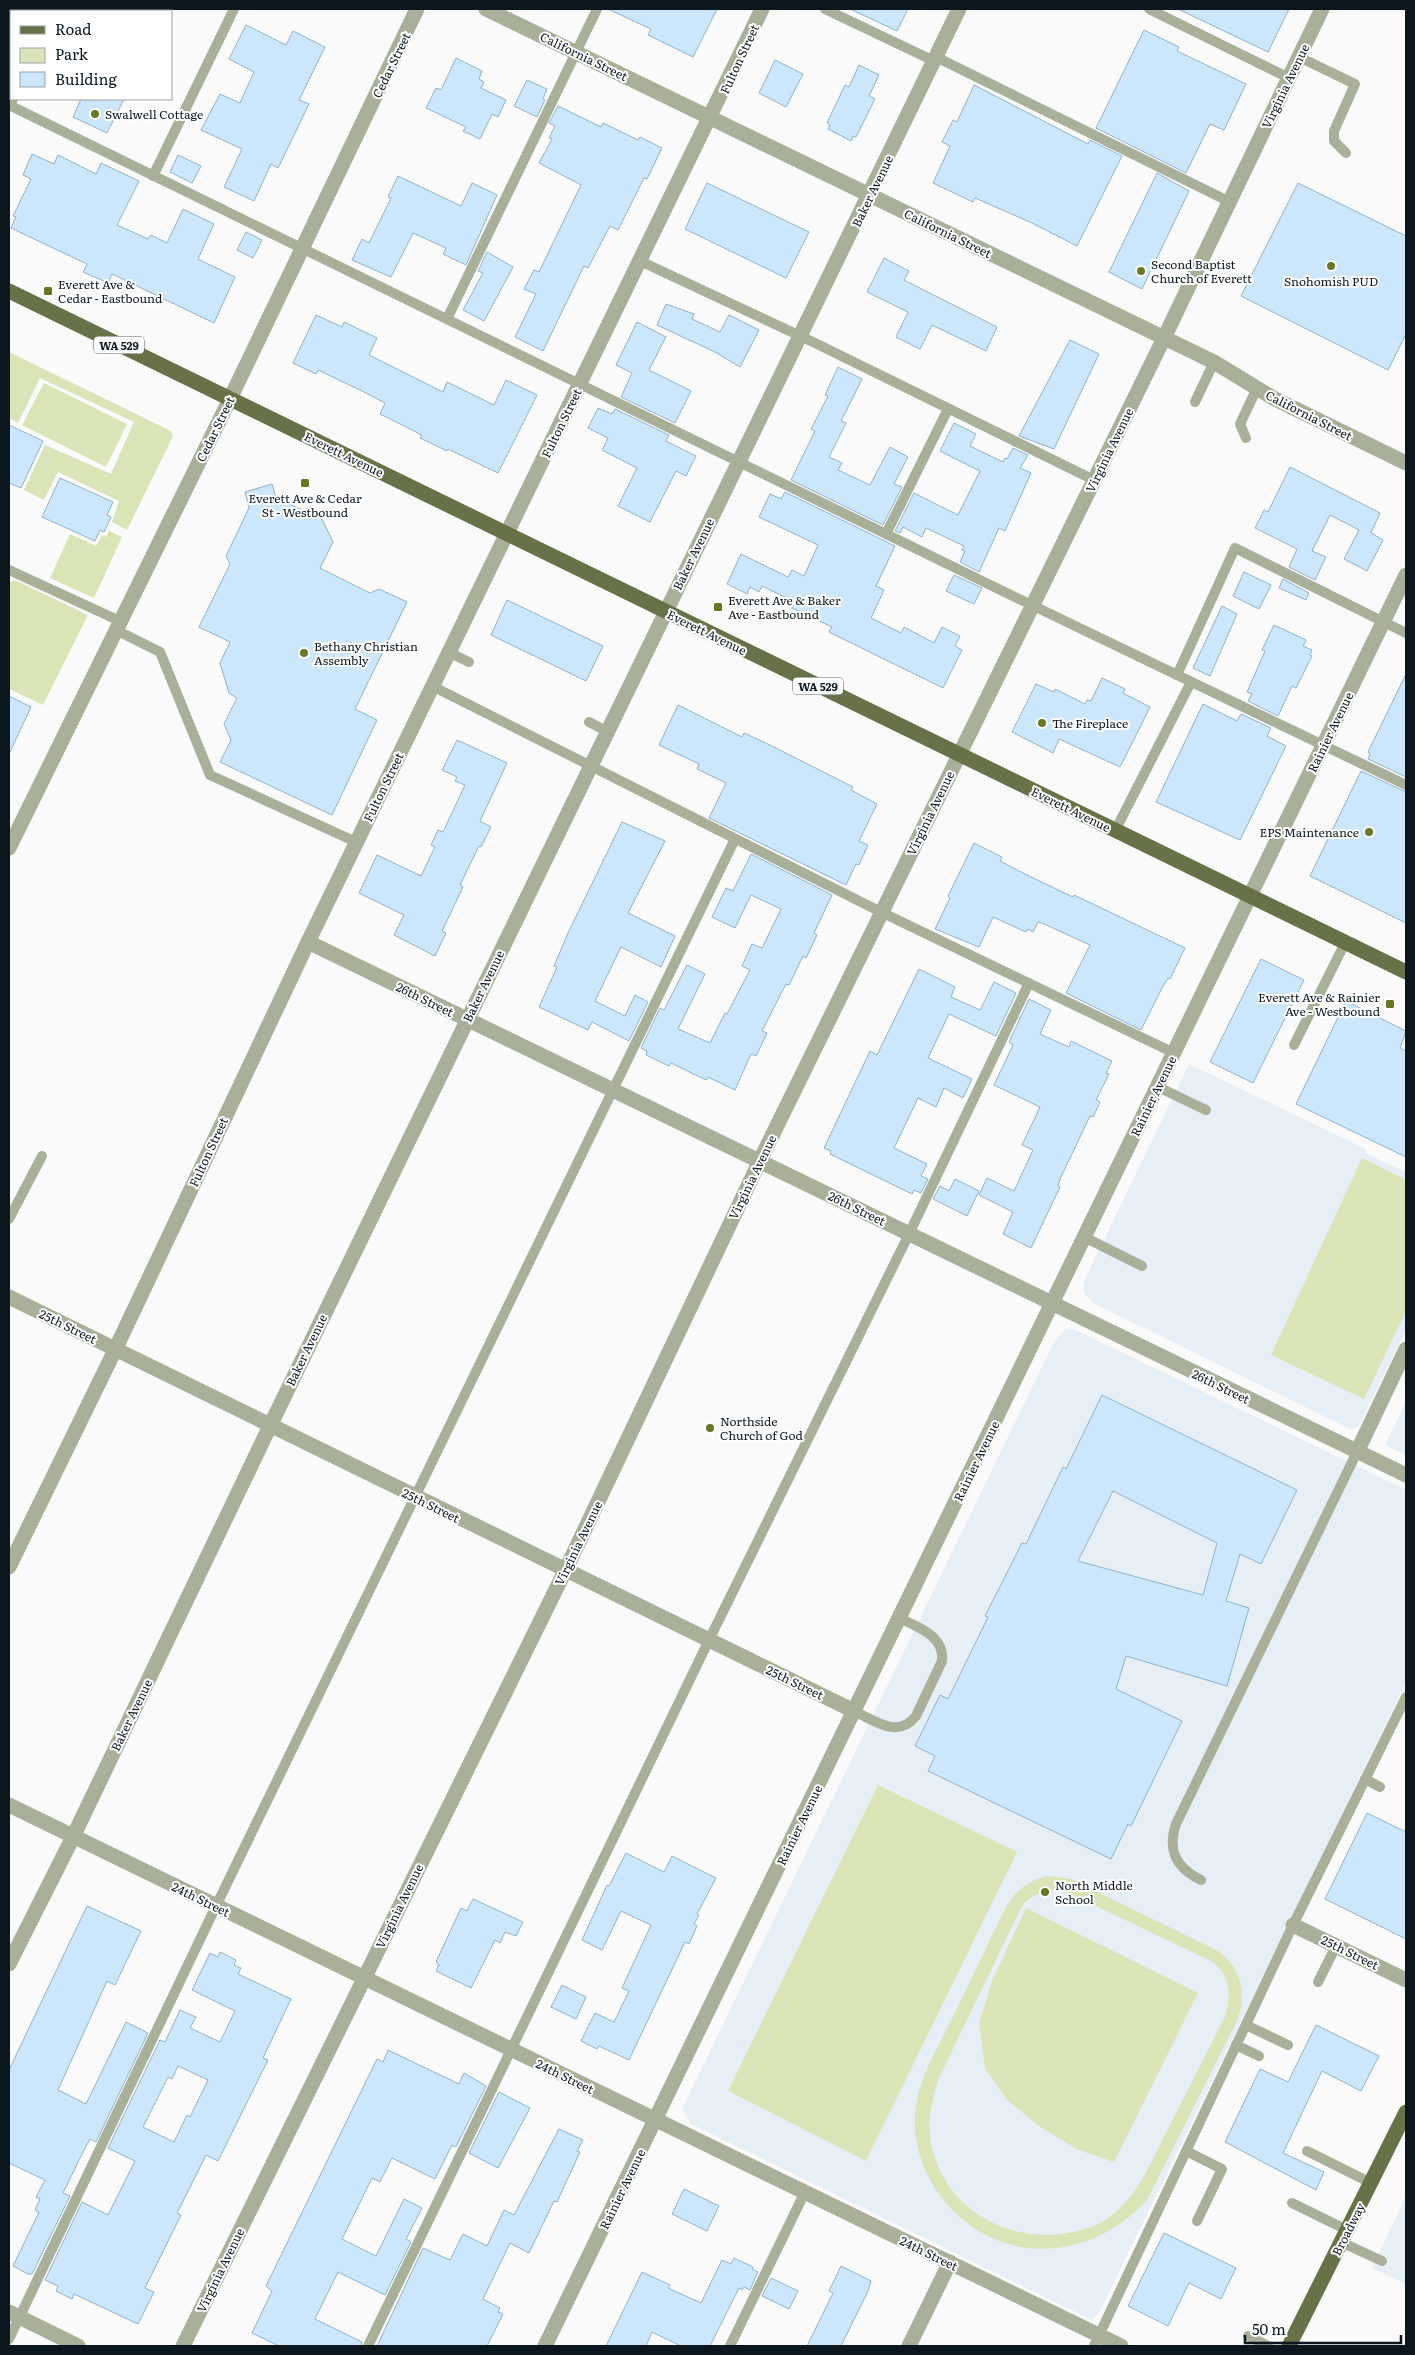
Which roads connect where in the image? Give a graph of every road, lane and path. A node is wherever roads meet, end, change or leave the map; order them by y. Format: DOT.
graph roads {
  1 [pos="234,9"];
  2 [pos="418,9"];
  3 [pos="486,9"];
  4 [pos="597,9"];
  5 [pos="762,9"];
  6 [pos="825,9"];
  7 [pos="959,9"];
  8 [pos="1149,9"];
  9 [pos="1322,9"];
  10 [pos="576,52"];
  11 [pos="1299,57"];
  12 [pos="935,59"];
  13 [pos="1289,78"];
  14 [pos="9,104"];
  15 [pos="711,118"];
  16 [pos="1346,153"];
  17 [pos="153,176"];
  18 [pos="870,196"];
  19 [pos="1230,202"];
  20 [pos="302,249"];
  21 [pos="640,261"];
  22 [pos="9,291"];
  23 [pos="447,319"];
  24 [pos="802,336"];
  25 [pos="1164,338"];
  26 [pos="1214,362"];
  27 [pos="580,384"];
  28 [pos="1257,388"];
  29 [pos="230,399"];
  30 [pos="1196,402"];
  31 [pos="948,409"];
  32 [pos="1246,438"];
  33 [pos="740,462"];
  34 [pos="1406,463"];
  35 [pos="1094,480"];
  36 [pos="506,533"];
  37 [pos="886,534"];
  38 [pos="9,570"];
  39 [pos="1406,575"];
  40 [pos="1032,605"];
  41 [pos="666,611"];
  42 [pos="1383,622"];
  43 [pos="120,626"];
  44 [pos="1406,633"];
  45 [pos="448,652"];
  46 [pos="469,662"];
  47 [pos="1177,675"];
  48 [pos="1191,682"];
  49 [pos="432,686"];
  50 [pos="589,722"];
  51 [pos="608,732"];
  52 [pos="1324,746"];
  53 [pos="958,754"];
  54 [pos="591,767"];
  55 [pos="1406,785"];
  56 [pos="1115,831"];
  57 [pos="735,839"];
  58 [pos="356,842"];
  59 [pos="9,848"];
  60 [pos="1250,897"];
  61 [pos="881,912"];
  62 [pos="308,942"];
  63 [pos="1345,943"];
  64 [pos="1406,972"];
  65 [pos="1029,983"];
  66 [pos="467,1019"];
  67 [pos="1294,1045"];
  68 [pos="1174,1053"];
  69 [pos="1158,1087"];
  70 [pos="614,1091"];
  71 [pos="1206,1110"];
  72 [pos="42,1156"];
  73 [pos="759,1161"];
  74 [pos="9,1219"];
  75 [pos="910,1234"];
  76 [pos="1084,1238"];
  77 [pos="1142,1266"];
  78 [pos="9,1298"];
  79 [pos="1052,1304"];
  80 [pos="1406,1349"];
  81 [pos="115,1350"];
  82 [pos="270,1426"];
  83 [pos="1357,1452"];
  84 [pos="1406,1475"];
  85 [pos="416,1497"];
  86 [pos="9,1567"];
  87 [pos="566,1569"];
  88 [pos="899,1618"];
  89 [pos="709,1640"];
  90 [pos="1405,1703"];
  91 [pos="854,1711"];
  92 [pos="1365,1780"];
  93 [pos="1380,1786"];
  94 [pos="9,1805"];
  95 [pos="73,1837"];
  96 [pos="1200,1880"];
  97 [pos="216,1906"];
  98 [pos="1293,1924"];
  99 [pos="1336,1946"];
  100 [pos="9,1964"];
  101 [pos="364,1978"];
  102 [pos="1406,1980"];
  103 [pos="1318,1982"];
  104 [pos="1246,2025"];
  105 [pos="1236,2045"];
  106 [pos="1288,2045"];
  107 [pos="511,2050"];
  108 [pos="1259,2056"];
  109 [pos="1406,2112"];
  110 [pos="656,2120"];
  111 [pos="1186,2151"];
  112 [pos="1307,2152"];
  113 [pos="1371,2183"];
  114 [pos="805,2192"];
  115 [pos="1292,2203"];
  116 [pos="1197,2221"];
  117 [pos="1344,2236"];
  118 [pos="1382,2261"];
  119 [pos="950,2262"];
  120 [pos="14,2315"];
  121 [pos="1248,2336"];
  122 [pos="9,2339"];
  123 [pos="1097,2341"];
  124 [pos="78,2346"];
  125 [pos="183,2346"];
  126 [pos="368,2346"];
  127 [pos="545,2346"];
  128 [pos="730,2346"];
  129 [pos="909,2346"];
  130 [pos="1122,2346"];
  131 [pos="1268,2346"];
  132 [pos="1290,2346"];
  1 -- 17 [label="lane"];
  2 -- 20 [label="street, Cedar Street"];
  3 -- 10 [label="street, California Street"];
  4 -- 10 [label="lane"];
  5 -- 15 [label="street, Fulton Street"];
  6 -- 12 [label="lane"];
  7 -- 12 [label="street, Baker Avenue"];
  8 -- 13 [label="lane"];
  9 -- 11 [label="street, Virginia Avenue"];
  10 -- 15 [label="street, California Street"];
  10 -- 23 [label="lane"];
  11 -- 13 [label="street, Virginia Avenue"];
  11 -- 16 [label="lane"];
  12 -- 18 [label="street, Baker Avenue"];
  12 -- 19 [label="lane"];
  13 -- 19 [label="street, Virginia Avenue"];
  14 -- 17 [label="lane"];
  15 -- 18 [label="street, California Street"];
  15 -- 21 [label="street, Fulton Street"];
  17 -- 20 [label="lane"];
  18 -- 24 [label="street, Baker Avenue"];
  18 -- 25 [label="street, California Street"];
  19 -- 25 [label="street, Virginia Avenue"];
  20 -- 23 [label="lane"];
  20 -- 29 [label="street, Cedar Street"];
  21 -- 24 [label="lane"];
  21 -- 27 [label="street, Fulton Street"];
  22 -- 29 [label="main road, Everett Avenue / WA 529"];
  23 -- 27 [label="lane"];
  24 -- 31 [label="lane"];
  24 -- 33 [label="street, Baker Avenue"];
  25 -- 26 [label="street, California Street"];
  25 -- 35 [label="street, Virginia Avenue"];
  26 -- 28 [label="street, California Street"];
  26 -- 30 [label="lane"];
  27 -- 33 [label="lane"];
  27 -- 36 [label="street, Fulton Street"];
  28 -- 32 [label="lane"];
  28 -- 34 [label="street, California Street"];
  29 -- 36 [label="main road, Everett Avenue / WA 529"];
  29 -- 43 [label="street, Cedar Street"];
  31 -- 35 [label="lane"];
  31 -- 37 [label="lane"];
  33 -- 37 [label="lane"];
  33 -- 41 [label="street, Baker Avenue"];
  35 -- 40 [label="street, Virginia Avenue"];
  36 -- 41 [label="main road, Everett Avenue / WA 529"];
  36 -- 45 [label="street, Fulton Street"];
  37 -- 40 [label="lane"];
  38 -- 43 [label="lane"];
  39 -- 42 [label="street, Rainier Avenue"];
  40 -- 47 [label="lane"];
  40 -- 53 [label="street, Virginia Avenue"];
  41 -- 51 [label="street, Baker Avenue"];
  41 -- 53 [label="main road, Everett Avenue / WA 529"];
  42 -- 44 [label="lane"];
  42 -- 47 [label="lane"];
  42 -- 52 [label="street, Rainier Avenue"];
  43 -- 58 [label="lane"];
  43 -- 59 [label="street, Cedar Street"];
  45 -- 46 [label="lane"];
  45 -- 49 [label="street, Fulton Street"];
  47 -- 48 [label="lane"];
  48 -- 52 [label="lane"];
  48 -- 56 [label="lane"];
  49 -- 54 [label="lane"];
  49 -- 58 [label="street, Fulton Street"];
  50 -- 51 [label="lane"];
  51 -- 54 [label="street, Baker Avenue"];
  52 -- 55 [label="lane"];
  52 -- 60 [label="street, Rainier Avenue"];
  53 -- 56 [label="main road, Everett Avenue / WA 529"];
  53 -- 61 [label="street, Virginia Avenue"];
  54 -- 57 [label="lane"];
  54 -- 66 [label="street, Baker Avenue"];
  56 -- 60 [label="main road, Everett Avenue / WA 529"];
  57 -- 61 [label="lane"];
  57 -- 70 [label="lane"];
  58 -- 62 [label="street, Fulton Street"];
  60 -- 63 [label="main road, Everett Avenue / WA 529"];
  60 -- 68 [label="street, Rainier Avenue"];
  61 -- 65 [label="lane"];
  61 -- 73 [label="street, Virginia Avenue"];
  62 -- 66 [label="street, 26th Street"];
  62 -- 81 [label="street, Fulton Street"];
  63 -- 64 [label="main road, Everett Avenue / WA 529"];
  63 -- 67 [label="lane"];
  65 -- 68 [label="lane"];
  65 -- 75 [label="lane"];
  66 -- 70 [label="street, 26th Street"];
  66 -- 82 [label="street, Baker Avenue"];
  68 -- 69 [label="street, Rainier Avenue"];
  69 -- 71 [label="lane"];
  69 -- 76 [label="street, Rainier Avenue"];
  70 -- 73 [label="street, 26th Street"];
  70 -- 85 [label="lane"];
  72 -- 74 [label="lane"];
  73 -- 75 [label="street, 26th Street"];
  73 -- 87 [label="street, Virginia Avenue"];
  75 -- 79 [label="street, 26th Street"];
  75 -- 89 [label="lane"];
  76 -- 77 [label="lane"];
  76 -- 79 [label="street, Rainier Avenue"];
  78 -- 81 [label="street, 25th Street"];
  79 -- 83 [label="street, 26th Street"];
  79 -- 88 [label="street, Rainier Avenue"];
  80 -- 83 [label="street"];
  81 -- 82 [label="street, 25th Street"];
  81 -- 86 [label="street, Fulton Street"];
  82 -- 85 [label="street, 25th Street"];
  82 -- 95 [label="street, Baker Avenue"];
  83 -- 84 [label="street, 26th Street"];
  83 -- 96 [label="lane"];
  85 -- 87 [label="street, 25th Street"];
  85 -- 97 [label="lane"];
  87 -- 89 [label="street, 25th Street"];
  87 -- 101 [label="street, Virginia Avenue"];
  88 -- 91 [label="street, Rainier Avenue"];
  88 -- 91 [label="lane"];
  89 -- 91 [label="street, 25th Street"];
  89 -- 107 [label="lane"];
  90 -- 92 [label="lane"];
  91 -- 110 [label="street, Rainier Avenue"];
  92 -- 93 [label="lane"];
  92 -- 98 [label="lane"];
  94 -- 95 [label="street, 24th Street"];
  95 -- 97 [label="street, 24th Street"];
  95 -- 100 [label="street, Baker Avenue"];
  97 -- 101 [label="street, 24th Street"];
  97 -- 120 [label="lane"];
  98 -- 99 [label="street, 25th Street"];
  98 -- 104 [label="lane"];
  99 -- 102 [label="street, 25th Street"];
  99 -- 103 [label="lane"];
  101 -- 107 [label="street, 24th Street"];
  101 -- 125 [label="street, Virginia Avenue"];
  104 -- 105 [label="lane"];
  104 -- 106 [label="lane"];
  105 -- 108 [label="lane"];
  105 -- 111 [label="lane"];
  107 -- 110 [label="street, 24th Street"];
  107 -- 126 [label="lane"];
  109 -- 113 [label="main road, Broadway"];
  110 -- 114 [label="street, 24th Street"];
  110 -- 127 [label="street, Rainier Avenue"];
  111 -- 116 [label="lane"];
  111 -- 123 [label="lane"];
  112 -- 113 [label="lane"];
  113 -- 117 [label="main road, Broadway"];
  114 -- 119 [label="street, 24th Street"];
  114 -- 128 [label="lane"];
  115 -- 117 [label="lane"];
  117 -- 118 [label="lane"];
  117 -- 132 [label="main road, Broadway"];
  119 -- 123 [label="street, 24th Street"];
  119 -- 129 [label="street"];
  120 -- 122 [label="lane"];
  120 -- 124 [label="street"];
  121 -- 131 [label="lane"];
  123 -- 130 [label="street, 24th Street"];
}
